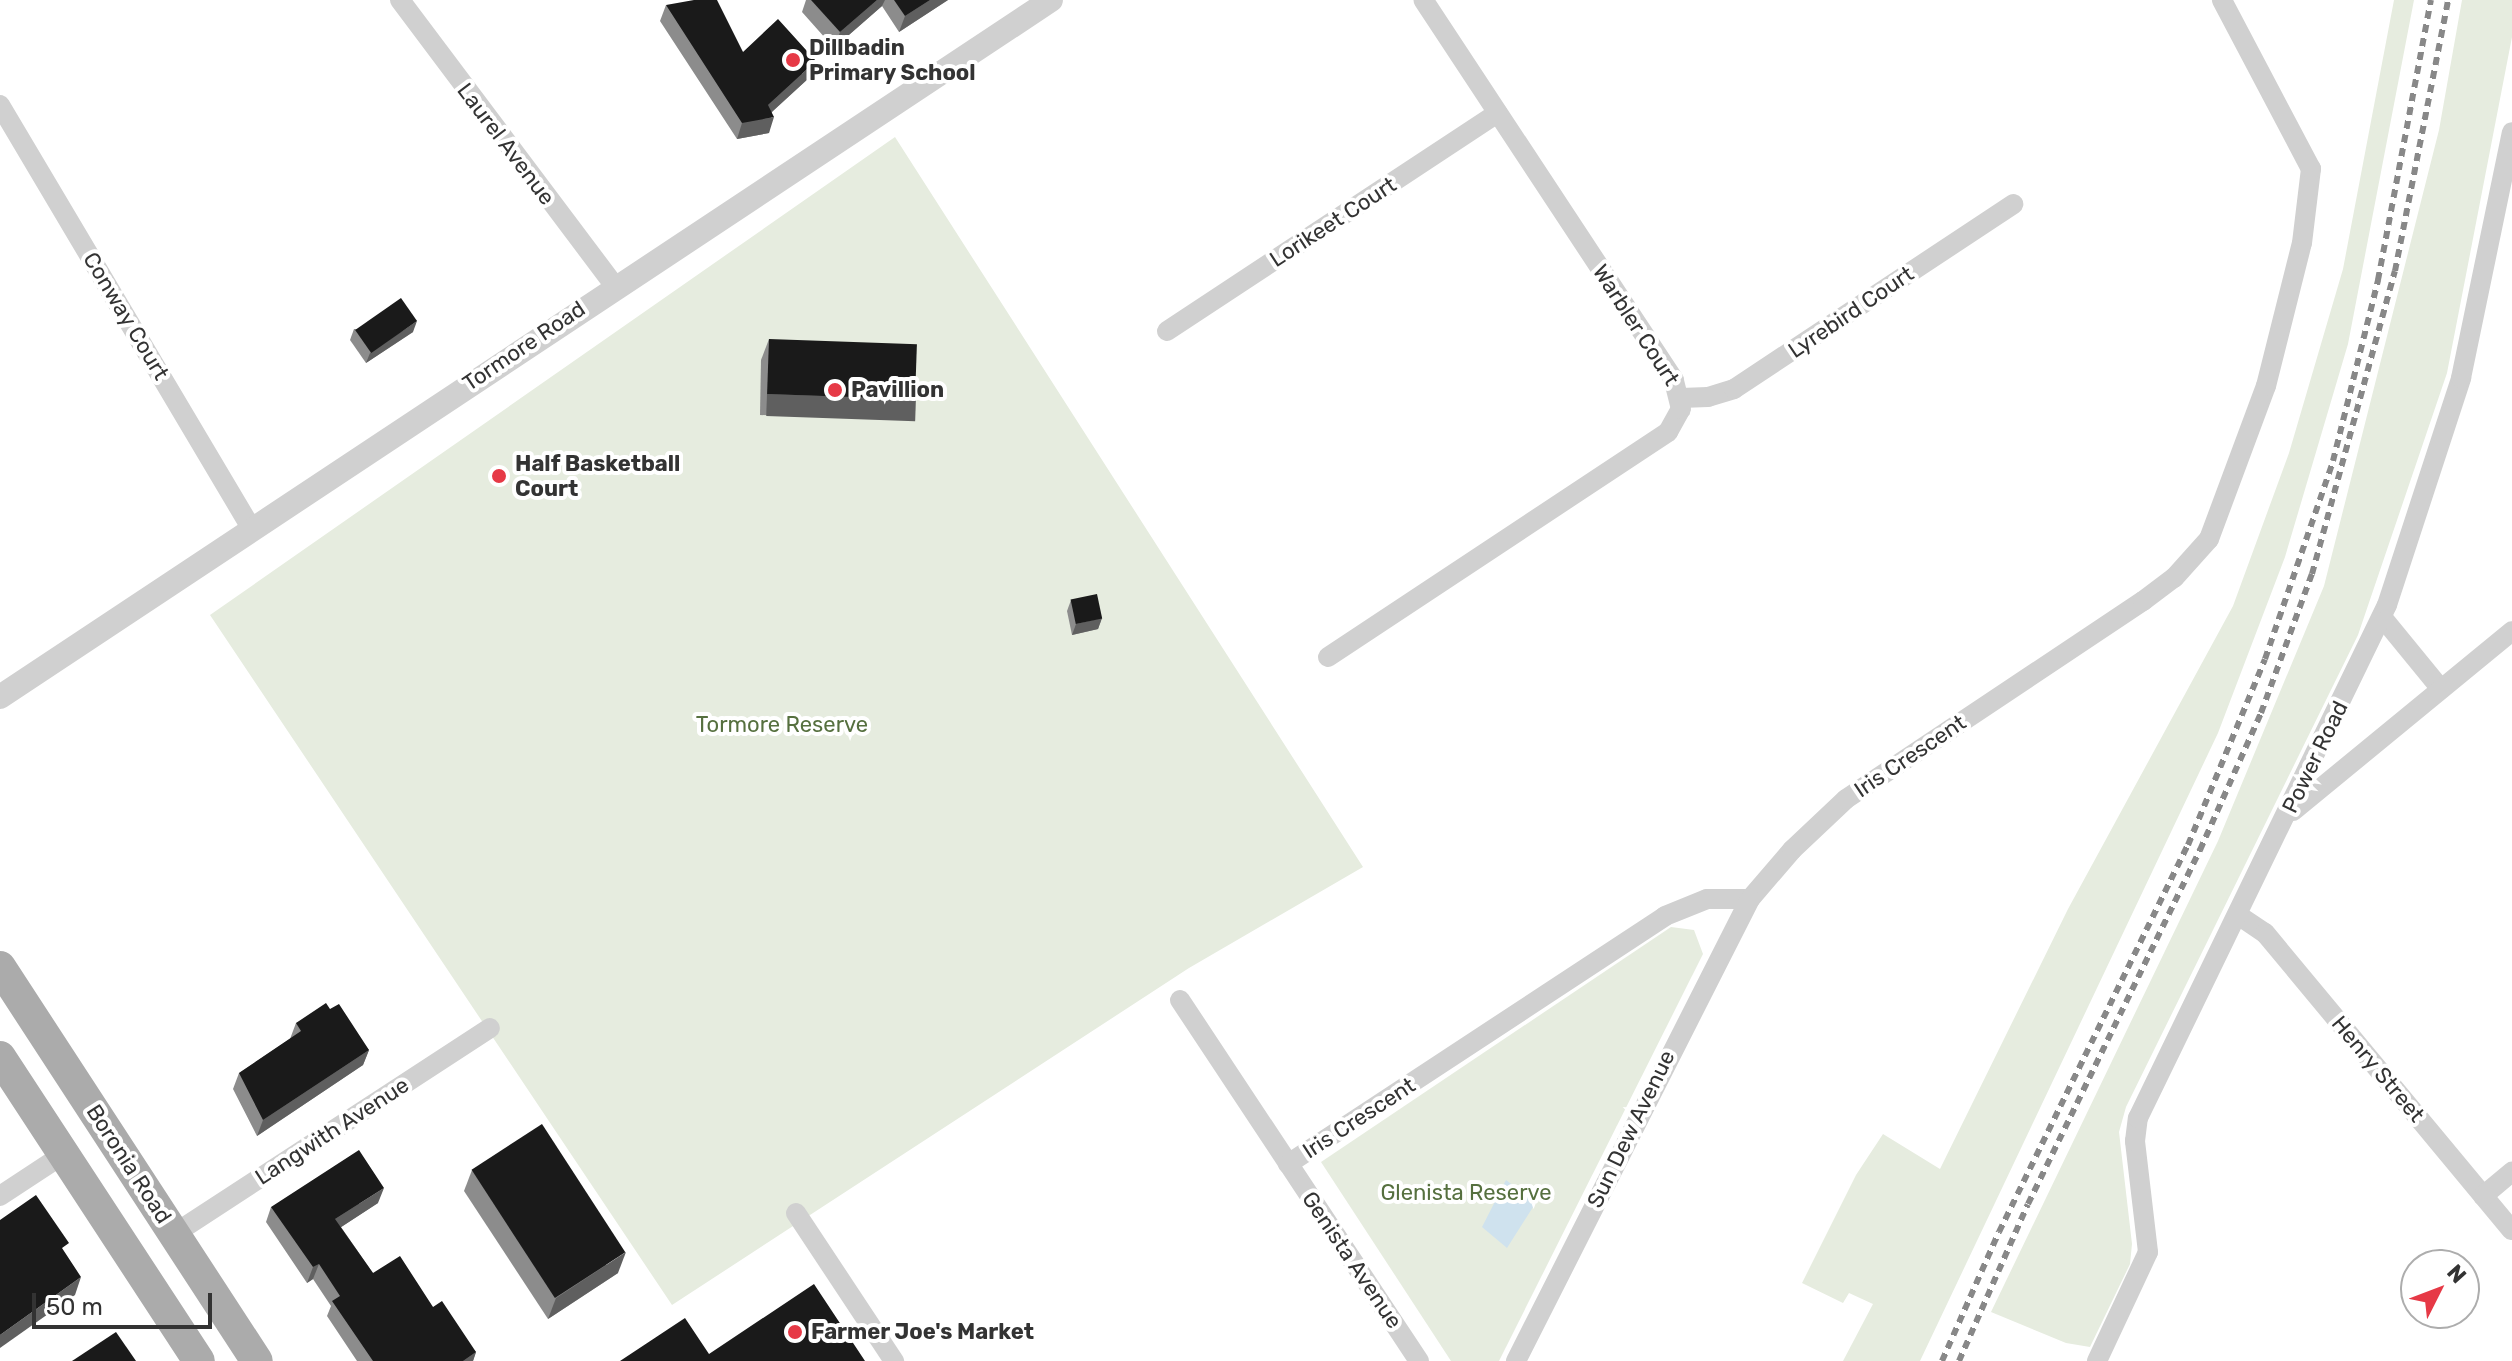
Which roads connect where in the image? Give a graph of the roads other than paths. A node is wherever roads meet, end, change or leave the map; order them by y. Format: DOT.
graph roads {
  1 [pos="400,0"];
  2 [pos="1051,0"];
  3 [pos="1423,0"];
  4 [pos="2222,0"];
  5 [pos="0,105"];
  6 [pos="1498,113"];
  7 [pos="2512,132"];
  8 [pos="2013,204"];
  9 [pos="615,286"];
  10 [pos="1167,331"];
  11 [pos="1681,398"];
  12 [pos="251,528"];
  13 [pos="2382,617"];
  14 [pos="2512,631"];
  15 [pos="1328,657"];
  16 [pos="2441,689"];
  17 [pos="0,697"];
  18 [pos="2284,819"];
  19 [pos="1750,899"];
  20 [pos="2238,915"];
  21 [pos="0,967"];
  22 [pos="1180,1000"];
  23 [pos="490,1028"];
  24 [pos="0,1057"];
  25 [pos="64,1154"];
  26 [pos="1288,1164"];
  27 [pos="2512,1172"];
  28 [pos="0,1196"];
  29 [pos="2483,1196"];
  30 [pos="796,1213"];
  31 [pos="2512,1230"];
  32 [pos="174,1234"];
  33 [pos="199,1361"];
  34 [pos="257,1361"];
  35 [pos="894,1361"];
  36 [pos="1419,1361"];
  37 [pos="1516,1361"];
  38 [pos="2097,1361"];
  1 -- 9 [label="street, Laurel Avenue"];
  2 -- 9 [label="street, Tormore Road"];
  3 -- 6 [label="street, Warbler Court"];
  4 -- 19 [label="street, Iris Crescent"];
  5 -- 12 [label="street, Conway Court"];
  6 -- 10 [label="street, Lorikeet Court"];
  6 -- 11 [label="street, Warbler Court"];
  7 -- 13 [label="street, Power Road"];
  8 -- 11 [label="street, Lyrebird Court"];
  9 -- 12 [label="street, Tormore Road"];
  11 -- 15 [label="street, Warbler Court"];
  12 -- 17 [label="street, Tormore Road"];
  13 -- 16 [label="street"];
  13 -- 18 [label="street, Power Road"];
  14 -- 16 [label="street"];
  16 -- 18 [label="street"];
  18 -- 20 [label="street, Power Road"];
  19 -- 26 [label="street, Iris Crescent"];
  19 -- 37 [label="street, Sun Dew Avenue"];
  20 -- 29 [label="street, Henry Street"];
  20 -- 38 [label="street, Power Road"];
  21 -- 32 [label="main road, Boronia Road"];
  22 -- 26 [label="street, Genista Avenue"];
  23 -- 32 [label="street, Langwith Avenue"];
  24 -- 25 [label="main road"];
  25 -- 28 [label="street"];
  25 -- 33 [label="main road"];
  26 -- 36 [label="street, Genista Avenue"];
  27 -- 29 [label="street"];
  29 -- 31 [label="street, Henry Street"];
  30 -- 35 [label="street"];
  32 -- 34 [label="main road, Boronia Road"];
}
